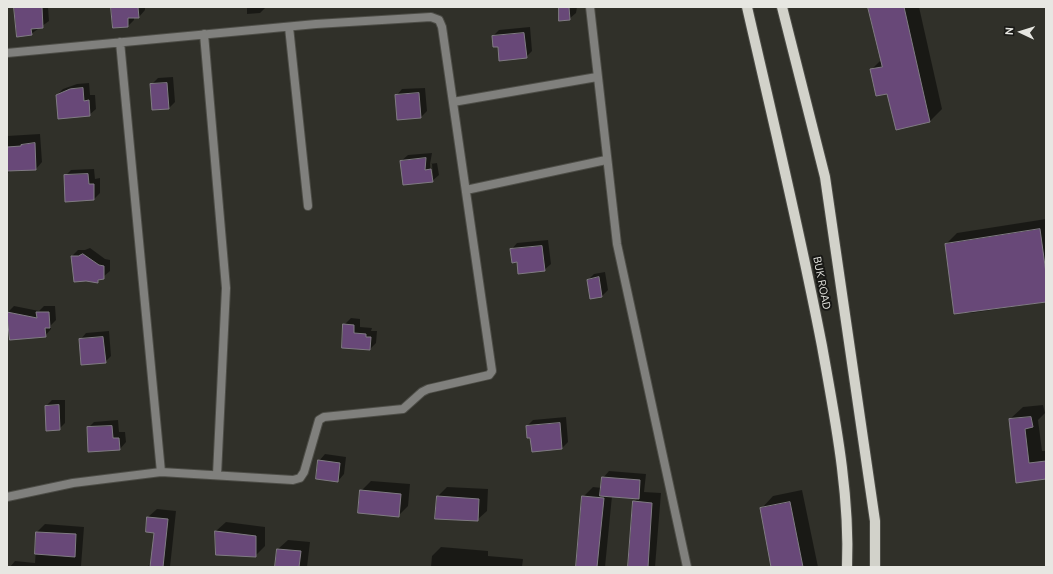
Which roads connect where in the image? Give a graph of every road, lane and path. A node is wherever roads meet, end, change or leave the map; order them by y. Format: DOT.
graph roads {
  1 [pos="590,7"];
  2 [pos="747,7"];
  3 [pos="782,7"];
  4 [pos="289,27"];
  5 [pos="204,34"];
  6 [pos="120,42"];
  7 [pos="7,53"];
  8 [pos="597,77"];
  9 [pos="453,102"];
  10 [pos="606,160"];
  11 [pos="466,190"];
  12 [pos="308,206"];
  13 [pos="161,472"];
  14 [pos="217,475"];
  15 [pos="7,497"];
  16 [pos="687,567"];
  17 [pos="847,567"];
  18 [pos="875,567"];
  1 -- 8 [label="street"];
  2 -- 17 [label="main road, BUK ROAD"];
  3 -- 18 [label="main road, BUK ROAD"];
  4 -- 5 [label="street"];
  4 -- 9 [label="street"];
  4 -- 12 [label="street"];
  5 -- 6 [label="street"];
  5 -- 14 [label="street"];
  6 -- 7 [label="street"];
  6 -- 13 [label="street"];
  8 -- 9 [label="street"];
  8 -- 10 [label="street"];
  9 -- 11 [label="street"];
  10 -- 11 [label="street"];
  10 -- 16 [label="street"];
  11 -- 14 [label="street"];
  13 -- 14 [label="street"];
  13 -- 15 [label="street"];
}
